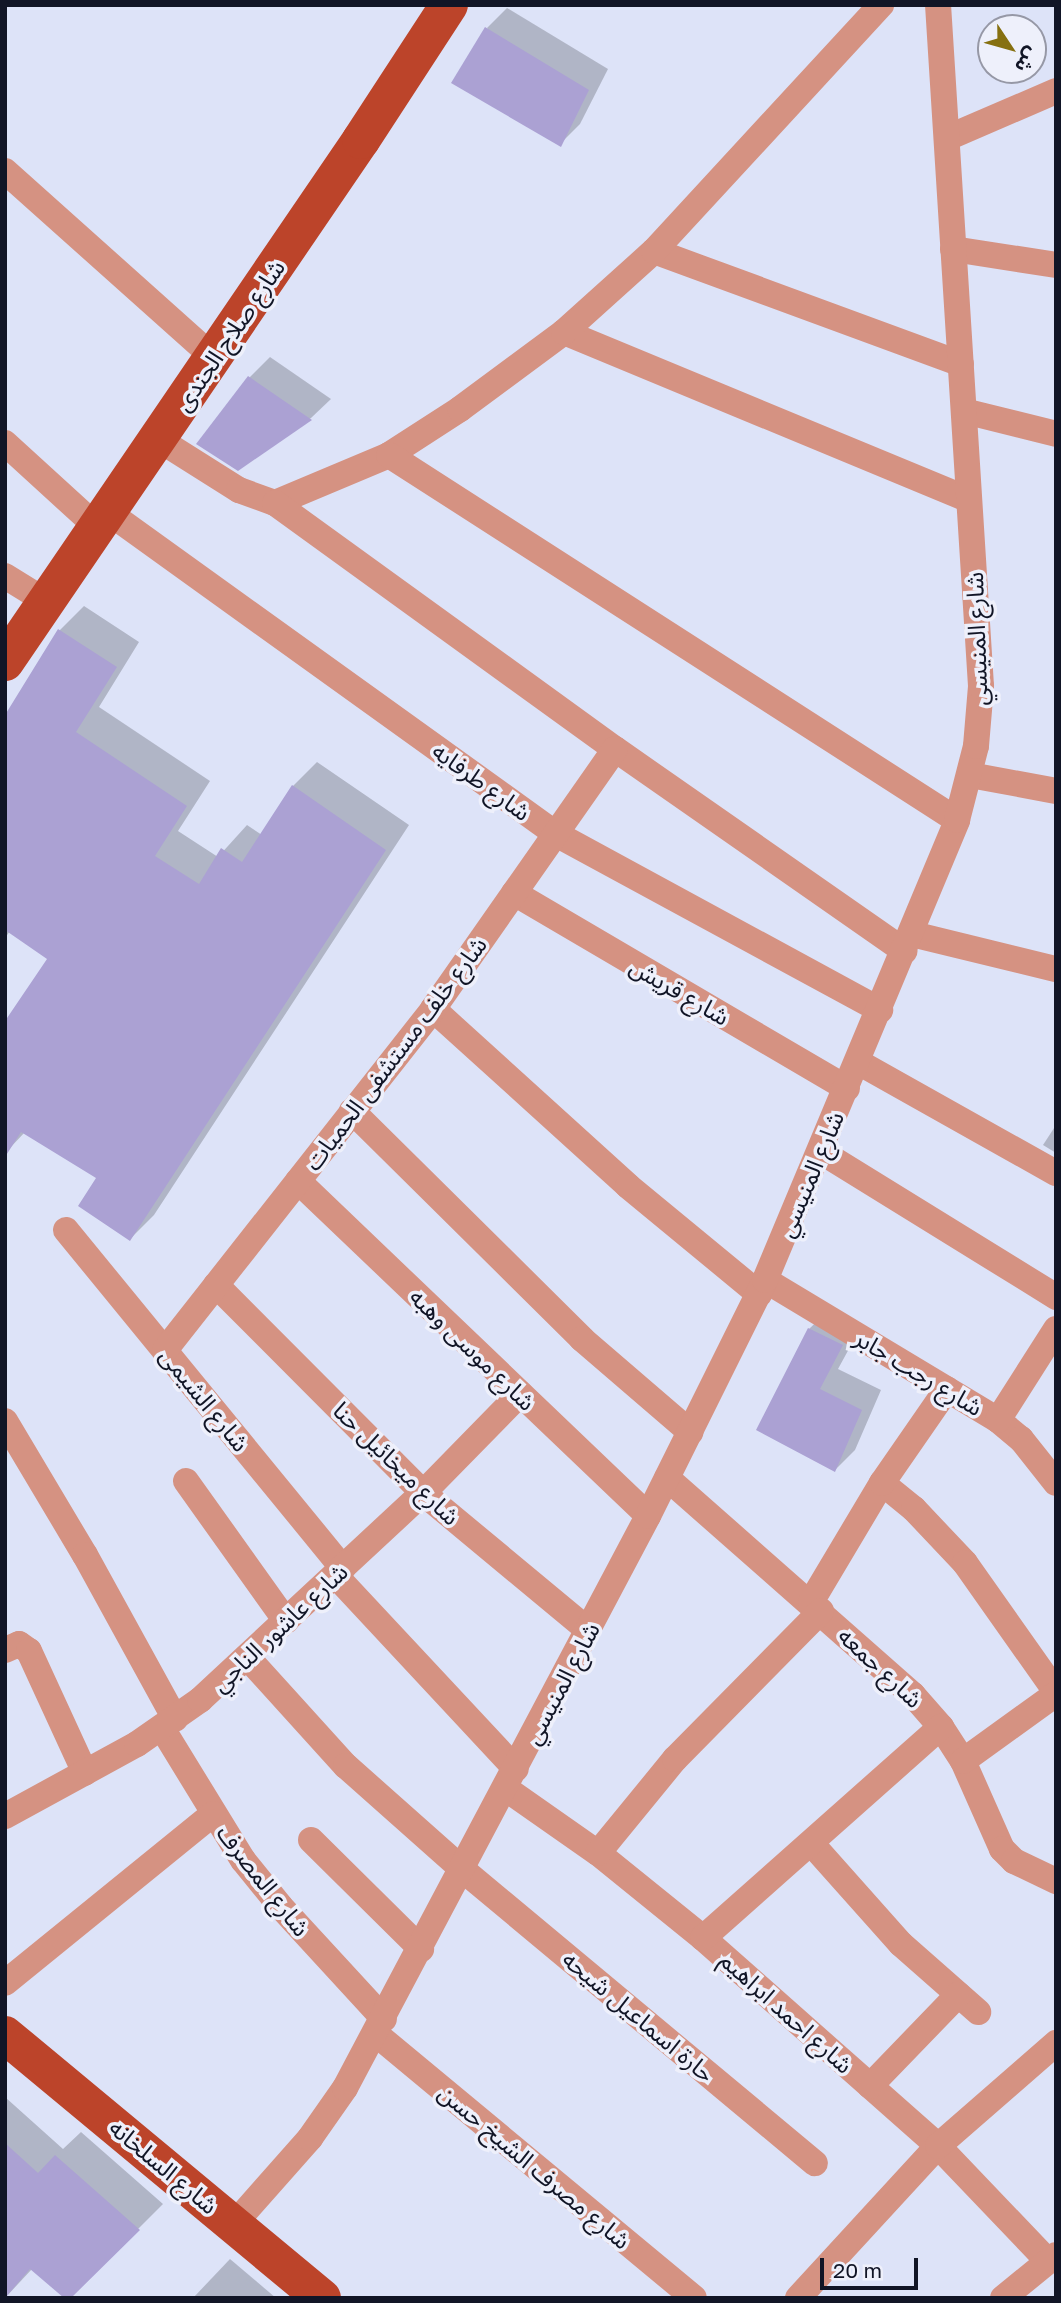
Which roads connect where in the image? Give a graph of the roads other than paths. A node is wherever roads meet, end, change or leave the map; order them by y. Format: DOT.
graph roads {
  1 [pos="449,5"];
  2 [pos="881,5"];
  3 [pos="938,5"];
  4 [pos="1056,91"];
  5 [pos="947,138"];
  6 [pos="5,171"];
  7 [pos="953,248"];
  8 [pos="654,251"];
  9 [pos="1056,265"];
  10 [pos="564,332"];
  11 [pos="214,358"];
  12 [pos="961,364"];
  13 [pos="964,411"];
  14 [pos="1056,433"];
  15 [pos="158,439"];
  16 [pos="5,443"];
  17 [pos="389,455"];
  18 [pos="969,500"];
  19 [pos="275,503"];
  20 [pos="103,520"];
  21 [pos="5,576"];
  22 [pos="47,602"];
  23 [pos="5,663"];
  24 [pos="615,749"];
  25 [pos="970,775"];
  26 [pos="1056,792"];
  27 [pos="957,820"];
  28 [pos="556,834"];
  29 [pos="514,893"];
  30 [pos="909,942"];
  31 [pos="1056,969"];
  32 [pos="433,1009"];
  33 [pos="880,1010"];
  34 [pos="858,1062"];
  35 [pos="847,1088"];
  36 [pos="352,1111"];
  37 [pos="820,1151"];
  38 [pos="1056,1173"];
  39 [pos="298,1181"];
  40 [pos="66,1230"];
  41 [pos="216,1285"];
  42 [pos="762,1287"];
  43 [pos="1056,1297"];
  44 [pos="1056,1329"];
  45 [pos="165,1350"];
  46 [pos="947,1389"];
  47 [pos="520,1394"];
  48 [pos="998,1420"];
  49 [pos="5,1421"];
  50 [pos="690,1432"];
  51 [pos="667,1478"];
  52 [pos="186,1480"];
  53 [pos="882,1483"];
  54 [pos="1056,1483"];
  55 [pos="423,1493"];
  56 [pos="648,1516"];
  57 [pos="339,1572"];
  58 [pos="816,1606"];
  59 [pos="286,1621"];
  60 [pos="588,1630"];
  61 [pos="5,1650"];
  62 [pos="247,1657"];
  63 [pos="1056,1693"];
  64 [pos="168,1724"];
  65 [pos="941,1727"];
  66 [pos="963,1761"];
  67 [pos="85,1773"];
  68 [pos="510,1778"];
  69 [pos="213,1814"];
  70 [pos="5,1816"];
  71 [pos="311,1840"];
  72 [pos="811,1843"];
  73 [pos="598,1853"];
  74 [pos="463,1870"];
  75 [pos="1056,1881"];
  76 [pos="703,1938"];
  77 [pos="421,1949"];
  78 [pos="5,1983"];
  79 [pos="958,1995"];
  80 [pos="978,2012"];
  81 [pos="380,2027"];
  82 [pos="5,2035"];
  83 [pos="1056,2043"];
  84 [pos="870,2086"];
  85 [pos="938,2146"];
  86 [pos="815,2163"];
  87 [pos="234,2224"];
  88 [pos="1052,2258"];
  89 [pos="322,2298"];
  90 [pos="694,2298"];
  91 [pos="798,2298"];
  92 [pos="1003,2298"];
  1 -- 11 [label="main road, شارع صلاح الجندى"];
  2 -- 8 [label="street"];
  3 -- 5 [label="street, شارع المنيسي"];
  4 -- 5 [label="street"];
  5 -- 7 [label="street, شارع المنيسي"];
  6 -- 11 [label="street"];
  7 -- 9 [label="street"];
  7 -- 12 [label="street, شارع المنيسي"];
  8 -- 10 [label="street"];
  8 -- 12 [label="street"];
  10 -- 17 [label="street"];
  10 -- 18 [label="street"];
  11 -- 15 [label="main road, شارع صلاح الجندى"];
  12 -- 13 [label="street, شارع المنيسي"];
  13 -- 14 [label="street"];
  13 -- 18 [label="street, شارع المنيسي"];
  15 -- 19 [label="street"];
  15 -- 20 [label="main road, شارع صلاح الجندى"];
  16 -- 20 [label="street, شارع طرفايه"];
  17 -- 19 [label="street"];
  17 -- 27 [label="street"];
  18 -- 25 [label="street, شارع المنيسي"];
  19 -- 24 [label="street"];
  20 -- 22 [label="main road, شارع صلاح الجندى"];
  20 -- 28 [label="street, شارع طرفايه"];
  21 -- 22 [label="street"];
  22 -- 23 [label="main road, شارع صلاح الجندى"];
  24 -- 28 [label="street, شارع خلف مستشفى الحميات"];
  24 -- 30 [label="street"];
  25 -- 26 [label="street"];
  25 -- 27 [label="street, شارع المنيسي"];
  27 -- 30 [label="street, شارع المنيسي"];
  28 -- 29 [label="street, شارع خلف مستشفى الحميات"];
  28 -- 33 [label="street, شارع طرفايه"];
  29 -- 32 [label="street, شارع خلف مستشفى الحميات"];
  29 -- 35 [label="street, شارع قريش"];
  30 -- 31 [label="street"];
  30 -- 33 [label="street, شارع المنيسي"];
  32 -- 36 [label="street, شارع خلف مستشفى الحميات"];
  32 -- 42 [label="street, شارع رجب جابر"];
  33 -- 34 [label="street, شارع المنيسي"];
  34 -- 35 [label="street, شارع المنيسي"];
  34 -- 38 [label="street"];
  35 -- 37 [label="street, شارع المنيسي"];
  36 -- 39 [label="street, شارع خلف مستشفى الحميات"];
  36 -- 50 [label="street"];
  37 -- 42 [label="street, شارع المنيسي"];
  37 -- 43 [label="street"];
  39 -- 41 [label="street, شارع خلف مستشفى الحميات"];
  39 -- 47 [label="street, شارع موسى وهبه"];
  40 -- 45 [label="street, شارع الشيمى"];
  41 -- 45 [label="street, شارع خلف مستشفى الحميات"];
  41 -- 55 [label="street, شارع ميخائيل حنا"];
  42 -- 46 [label="street, شارع رجب جابر"];
  42 -- 50 [label="street, شارع المنيسي"];
  44 -- 48 [label="street"];
  45 -- 57 [label="street, شارع الشيمى"];
  46 -- 48 [label="street, شارع رجب جابر"];
  46 -- 53 [label="street"];
  47 -- 55 [label="street, شارع عاشور الناجي"];
  47 -- 56 [label="street, شارع موسى وهبه"];
  48 -- 54 [label="street, شارع رجب جابر"];
  49 -- 64 [label="street, شارع المصرف"];
  50 -- 51 [label="street, شارع المنيسي"];
  51 -- 56 [label="street, شارع المنيسي"];
  51 -- 58 [label="street, شارع جمعه"];
  52 -- 59 [label="street"];
  53 -- 58 [label="street"];
  53 -- 63 [label="street"];
  55 -- 57 [label="street, شارع عاشور الناجي"];
  55 -- 60 [label="street, شارع ميخائيل حنا"];
  56 -- 60 [label="street, شارع المنيسي"];
  57 -- 59 [label="street, شارع عاشور الناجي"];
  57 -- 68 [label="street, شارع الشيمى"];
  58 -- 65 [label="street, شارع جمعه"];
  58 -- 73 [label="street"];
  59 -- 62 [label="street, شارع عاشور الناجي"];
  60 -- 68 [label="street, شارع المنيسي"];
  61 -- 67 [label="street"];
  62 -- 64 [label="street, شارع عاشور الناجي"];
  62 -- 74 [label="street, حارة اسماعيل شيحه"];
  63 -- 66 [label="street"];
  64 -- 67 [label="street, شارع عاشور الناجي"];
  64 -- 69 [label="street, شارع المصرف"];
  65 -- 66 [label="street, شارع جمعه"];
  65 -- 72 [label="street"];
  66 -- 75 [label="street, شارع جمعه"];
  67 -- 70 [label="street, شارع عاشور الناجي"];
  68 -- 73 [label="street, شارع احمد ابراهيم"];
  68 -- 74 [label="street, شارع المنيسي"];
  69 -- 78 [label="street"];
  69 -- 81 [label="street, شارع المصرف"];
  71 -- 77 [label="street"];
  72 -- 76 [label="street"];
  72 -- 79 [label="street"];
  73 -- 76 [label="street, شارع احمد ابراهيم"];
  74 -- 77 [label="street, شارع المنيسي"];
  74 -- 86 [label="street, حارة اسماعيل شيحه"];
  76 -- 84 [label="street, شارع احمد ابراهيم"];
  77 -- 81 [label="street, شارع المنيسي"];
  79 -- 80 [label="street"];
  79 -- 84 [label="street"];
  81 -- 87 [label="street, شارع المنيسي"];
  81 -- 90 [label="street, شارع مصرف الشيخ حسن"];
  82 -- 87 [label="main road, شارع السلخانه"];
  83 -- 85 [label="street"];
  84 -- 85 [label="street, شارع احمد ابراهيم"];
  85 -- 88 [label="street, شارع احمد ابراهيم"];
  85 -- 91 [label="street"];
  87 -- 89 [label="main road, شارع السلخانه"];
  88 -- 92 [label="street"];
}
